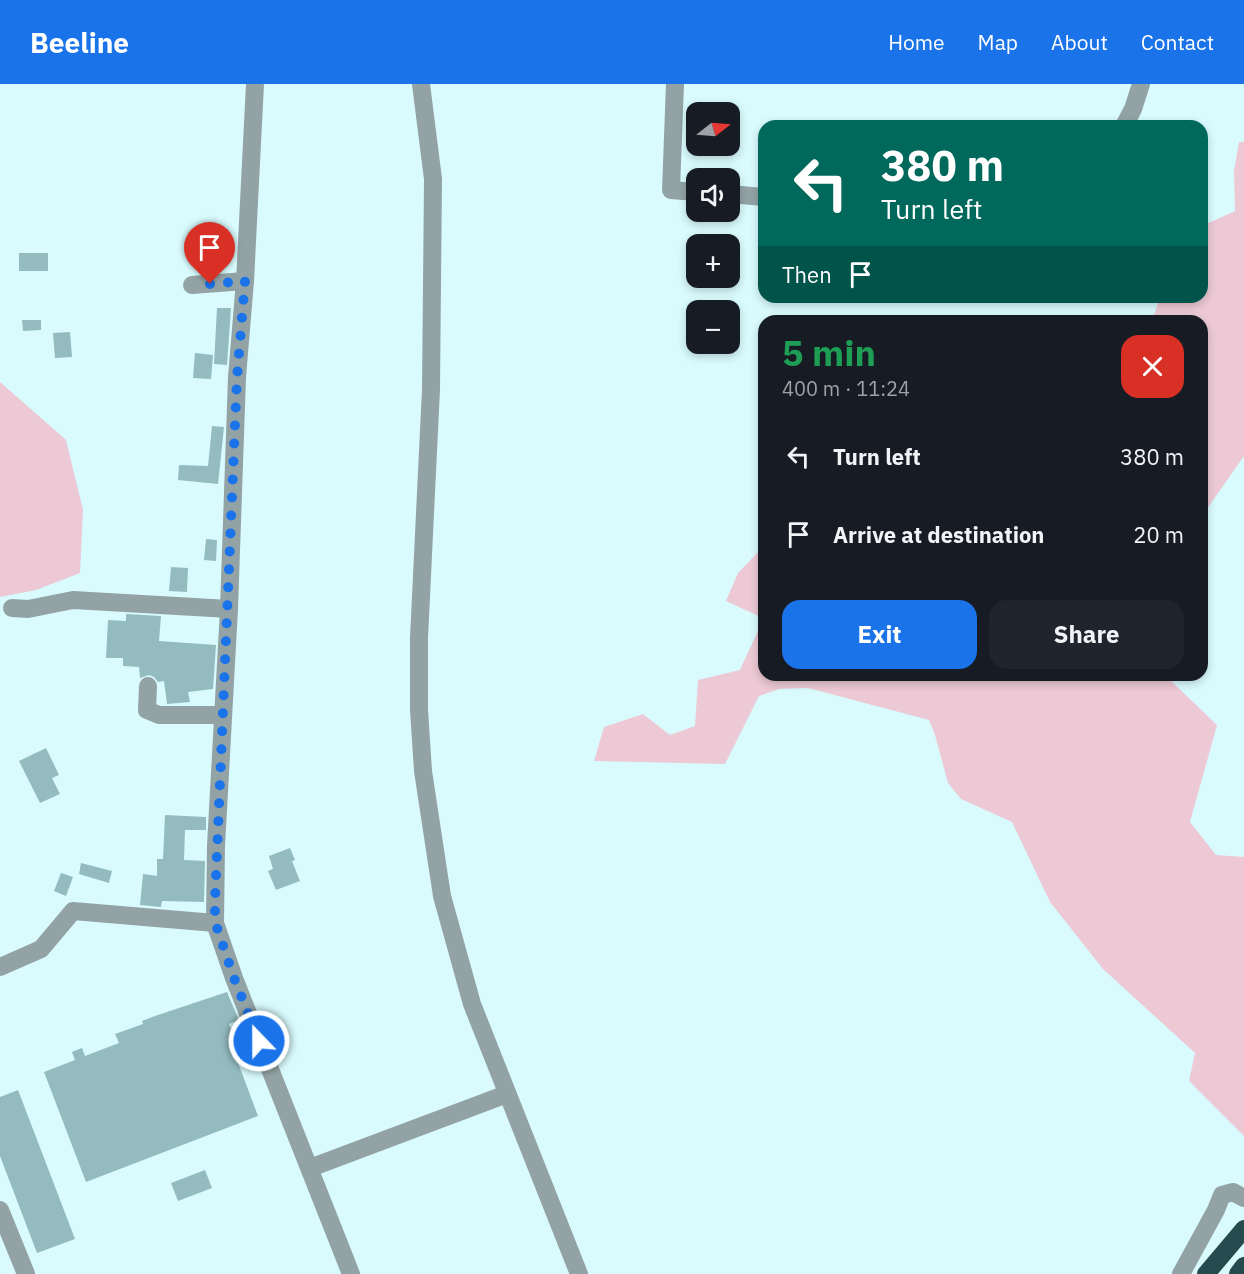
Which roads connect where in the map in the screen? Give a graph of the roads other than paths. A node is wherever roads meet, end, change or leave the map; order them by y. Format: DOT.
graph roads {
  1 [pos="255,84"];
  2 [pos="421,84"];
  3 [pos="675,84"];
  4 [pos="1141,84"];
  5 [pos="1127,120"];
  6 [pos="686,191"];
  7 [pos="740,195"];
  8 [pos="758,196"];
  9 [pos="245,281"];
  10 [pos="192,285"];
  11 [pos="12,608"];
  12 [pos="229,609"];
  13 [pos="148,686"];
  14 [pos="223,715"];
  15 [pos="215,922"];
  16 [pos="0,967"];
  17 [pos="507,1094"];
  18 [pos="310,1168"];
  19 [pos="1244,1198"];
  20 [pos="0,1210"];
  21 [pos="1243,1231"];
  22 [pos="1244,1266"];
  23 [pos="26,1274"];
  24 [pos="351,1274"];
  25 [pos="579,1274"];
  26 [pos="1181,1274"];
  27 [pos="1206,1274"];
  28 [pos="1238,1274"];
  1 -- 9 [label="street"];
  2 -- 17 [label="street"];
  3 -- 6 [label="street"];
  4 -- 5 [label="street"];
  7 -- 8 [label="street"];
  9 -- 10 [label="street"];
  9 -- 12 [label="street"];
  11 -- 12 [label="street"];
  12 -- 14 [label="street"];
  13 -- 14 [label="street"];
  14 -- 15 [label="street"];
  15 -- 16 [label="street"];
  15 -- 18 [label="street"];
  17 -- 18 [label="street"];
  17 -- 25 [label="street"];
  18 -- 24 [label="street"];
  19 -- 26 [label="street"];
  20 -- 23 [label="street"];
  21 -- 27 [label="highway"];
  22 -- 28 [label="highway"];
}
